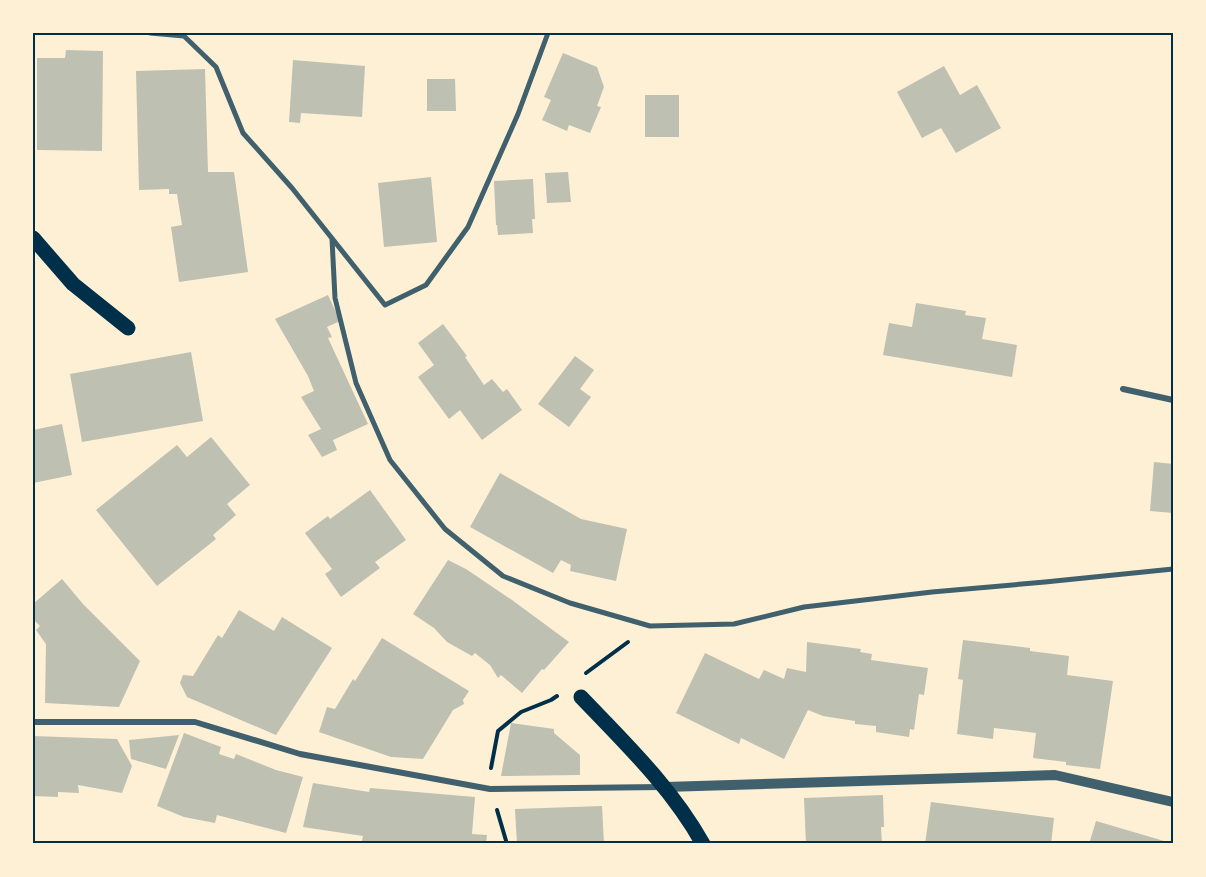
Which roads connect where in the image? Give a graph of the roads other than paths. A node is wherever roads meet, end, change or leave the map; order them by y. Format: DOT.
graph roads {
  1 [pos="150,33"];
  2 [pos="548,33"];
  3 [pos="33,238"];
  4 [pos="332,239"];
  5 [pos="128,328"];
  6 [pos="1123,389"];
  7 [pos="1173,400"];
  8 [pos="1173,569"];
  9 [pos="580,697"];
  10 [pos="33,723"];
  11 [pos="665,787"];
  12 [pos="1173,802"];
  13 [pos="703,844"];
  1 -- 4 [label="street"];
  2 -- 4 [label="street"];
  3 -- 5 [label="main road"];
  4 -- 8 [label="street"];
  6 -- 7 [label="street"];
  9 -- 11 [label="main road"];
  10 -- 11 [label="street"];
  11 -- 12 [label="street"];
  11 -- 13 [label="main road"];
}
